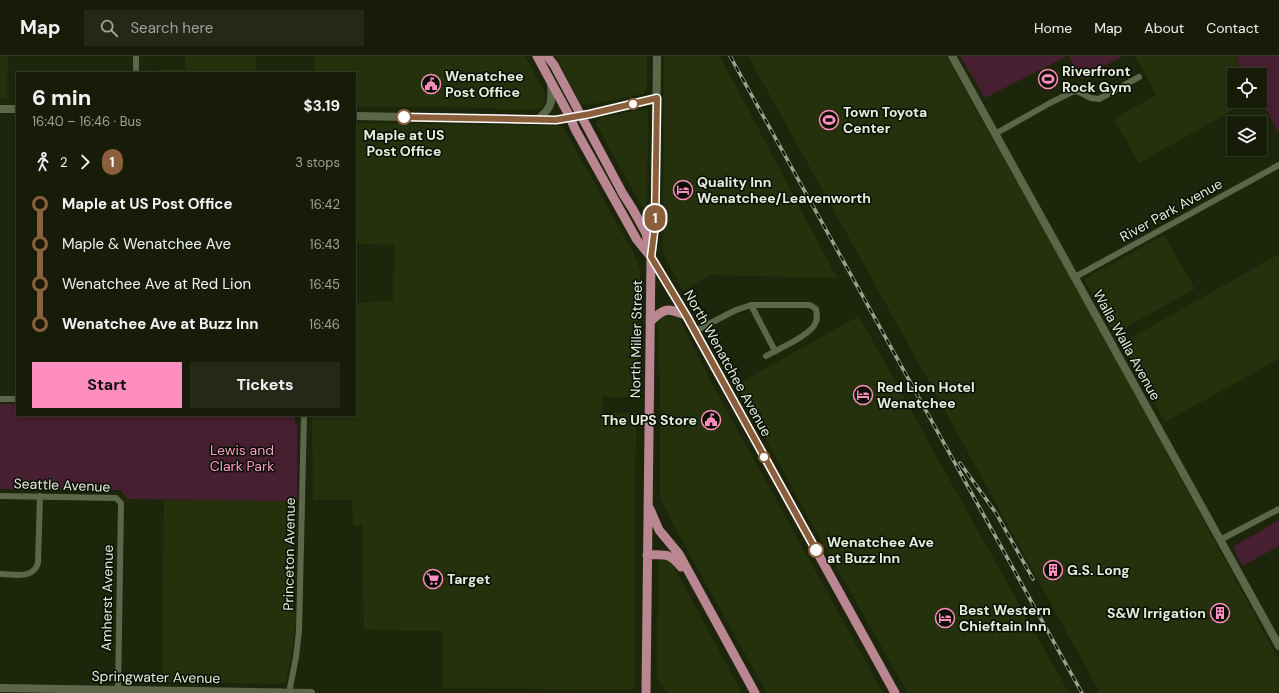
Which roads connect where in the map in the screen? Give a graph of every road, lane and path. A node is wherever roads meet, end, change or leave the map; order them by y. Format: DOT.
graph roads {
  1 [pos="136,56"];
  2 [pos="538,56"];
  3 [pos="547,56"];
  4 [pos="952,56"];
  5 [pos="657,58"];
  6 [pos="136,72"];
  7 [pos="1139,77"];
  8 [pos="550,82"];
  9 [pos="657,98"];
  10 [pos="0,109"];
  11 [pos="16,109"];
  12 [pos="356,116"];
  13 [pos="581,116"];
  14 [pos="570,117"];
  15 [pos="538,119"];
  16 [pos="995,134"];
  17 [pos="1279,165"];
  18 [pos="651,257"];
  19 [pos="1075,277"];
  20 [pos="751,305"];
  21 [pos="686,315"];
  22 [pos="650,322"];
  23 [pos="695,332"];
  24 [pos="775,351"];
  25 [pos="766,356"];
  26 [pos="0,399"];
  27 [pos="16,399"];
  28 [pos="304,416"];
  29 [pos="0,496"];
  30 [pos="40,496"];
  31 [pos="121,503"];
  32 [pos="648,506"];
  33 [pos="1279,509"];
  34 [pos="1220,540"];
  35 [pos="648,555"];
  36 [pos="0,574"];
  37 [pos="691,576"];
  38 [pos="1279,646"];
  39 [pos="0,688"];
  40 [pos="118,692"];
  41 [pos="205,692"];
  42 [pos="289,693"];
  43 [pos="311,693"];
  44 [pos="646,693"];
  45 [pos="755,693"];
  46 [pos="895,693"];
  1 -- 6 [label="street"];
  2 -- 8 [label="main road, North Wenatchee Avenue"];
  3 -- 13 [label="main road, North Wenatchee Avenue"];
  4 -- 16 [label="street, Walla Walla Avenue"];
  5 -- 9 [label="street, North Miller Street"];
  7 -- 16 [label="street"];
  8 -- 14 [label="main road, North Wenatchee Avenue"];
  8 -- 15 [label="street"];
  9 -- 13 [label="street"];
  9 -- 18 [label="street, North Miller Street"];
  10 -- 11 [label="street"];
  12 -- 15 [label="street"];
  13 -- 14 [label="street"];
  13 -- 18 [label="main road, North Wenatchee Avenue"];
  14 -- 15 [label="street"];
  14 -- 18 [label="main road, North Wenatchee Avenue"];
  16 -- 19 [label="street, Walla Walla Avenue"];
  17 -- 19 [label="street, River Park Avenue"];
  18 -- 21 [label="main road, North Wenatchee Avenue"];
  18 -- 22 [label="main road, North Miller Street"];
  19 -- 34 [label="street, Walla Walla Avenue"];
  20 -- 23 [label="street"];
  20 -- 24 [label="street"];
  20 -- 24 [label="street"];
  21 -- 22 [label="main road"];
  21 -- 23 [label="main road, North Wenatchee Avenue"];
  22 -- 32 [label="main road, North Miller Street"];
  23 -- 46 [label="main road, North Wenatchee Avenue"];
  24 -- 25 [label="street"];
  26 -- 27 [label="street"];
  28 -- 42 [label="street, Princeton Avenue"];
  29 -- 30 [label="street, Seattle Avenue"];
  30 -- 31 [label="street, Seattle Avenue"];
  30 -- 36 [label="street"];
  31 -- 40 [label="street, Amherst Avenue"];
  32 -- 35 [label="main road, North Miller Street"];
  32 -- 37 [label="main road"];
  33 -- 34 [label="street"];
  34 -- 38 [label="street, Walla Walla Avenue"];
  35 -- 37 [label="main road"];
  35 -- 44 [label="main road, North Miller Street"];
  37 -- 45 [label="main road"];
  39 -- 40 [label="street, Springwater Avenue"];
  40 -- 41 [label="street, Springwater Avenue"];
  41 -- 42 [label="street, Springwater Avenue"];
  42 -- 43 [label="street, Springwater Avenue"];
}
